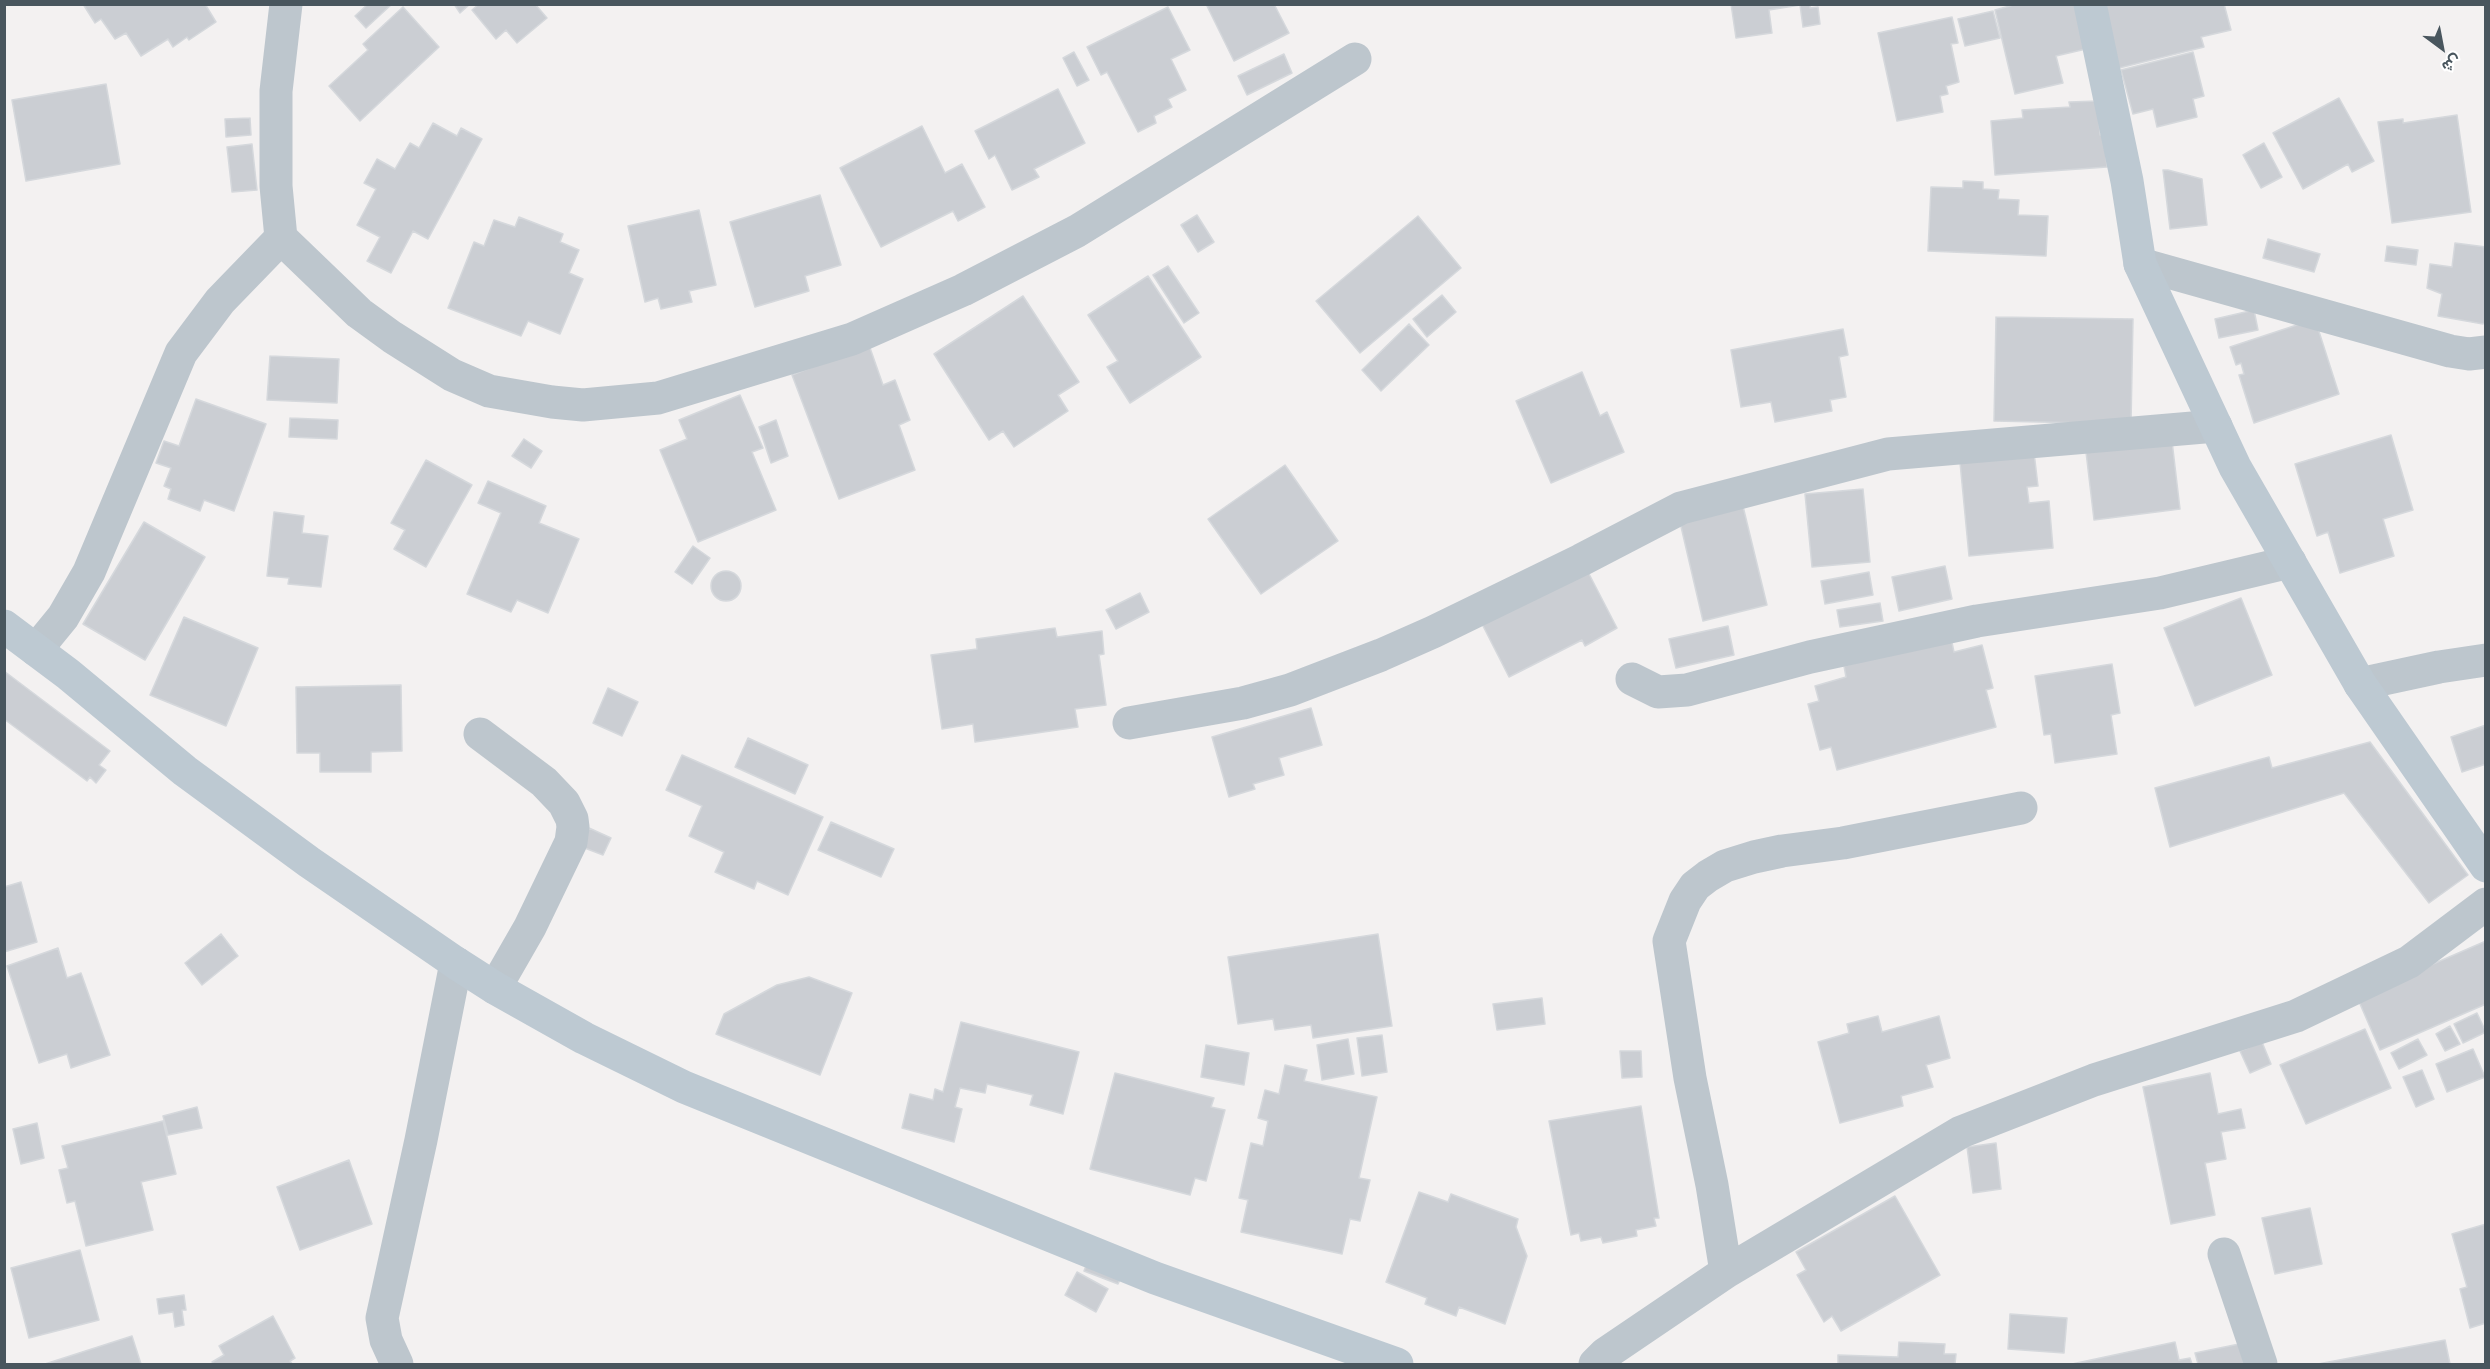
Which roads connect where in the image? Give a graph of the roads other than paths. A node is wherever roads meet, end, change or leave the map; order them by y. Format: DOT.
graph roads {
  1 [pos="286,4"];
  2 [pos="2090,4"];
  3 [pos="1355,59"];
  4 [pos="281,238"];
  5 [pos="2140,264"];
  6 [pos="2486,352"];
  7 [pos="2216,426"];
  8 [pos="2290,562"];
  9 [pos="4,626"];
  10 [pos="36,650"];
  11 [pos="2486,660"];
  12 [pos="1632,679"];
  13 [pos="2360,684"];
  14 [pos="1129,723"];
  15 [pos="480,734"];
  16 [pos="2022,808"];
  17 [pos="2486,866"];
  18 [pos="2486,904"];
  19 [pos="456,963"];
  20 [pos="495,988"];
  21 [pos="2224,1254"];
  22 [pos="1726,1272"];
  23 [pos="397,1365"];
  24 [pos="1397,1365"];
  25 [pos="1595,1365"];
  26 [pos="2261,1365"];
  1 -- 4 [label="street"];
  2 -- 5 [label="street"];
  3 -- 4 [label="street"];
  4 -- 10 [label="street"];
  5 -- 6 [label="street"];
  5 -- 7 [label="street"];
  7 -- 8 [label="street"];
  7 -- 14 [label="street"];
  8 -- 12 [label="street"];
  8 -- 13 [label="street"];
  9 -- 10 [label="street"];
  10 -- 19 [label="street"];
  11 -- 13 [label="street"];
  13 -- 17 [label="street"];
  15 -- 20 [label="street"];
  16 -- 22 [label="street"];
  18 -- 22 [label="street"];
  19 -- 20 [label="street"];
  19 -- 23 [label="street"];
  20 -- 24 [label="street"];
  21 -- 26 [label="street"];
  22 -- 25 [label="street"];
}
